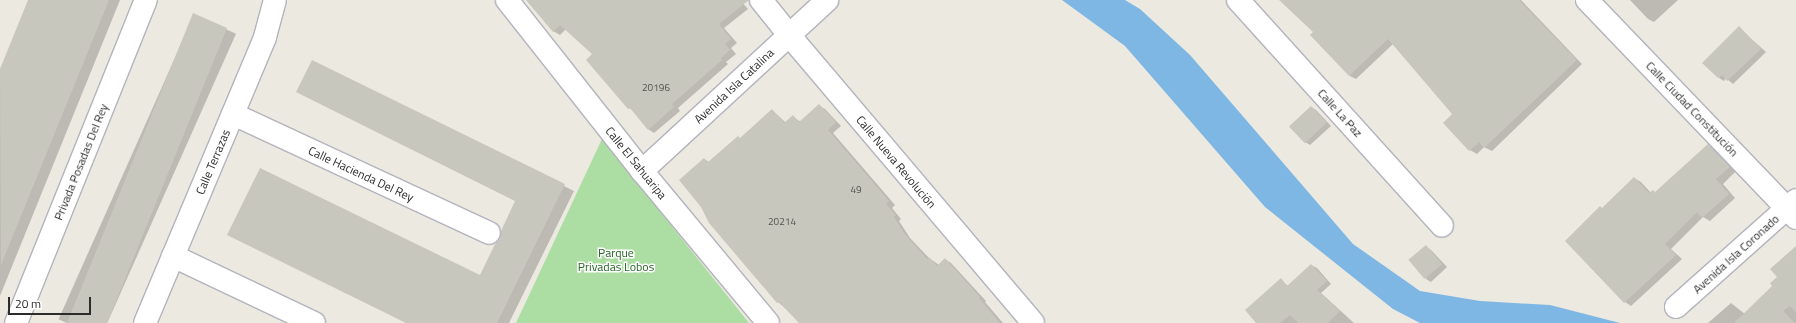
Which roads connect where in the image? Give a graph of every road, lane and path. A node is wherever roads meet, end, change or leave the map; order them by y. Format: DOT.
graph roads {
  1 [pos="146,0"];
  2 [pos="276,0"];
  3 [pos="507,0"];
  4 [pos="761,0"];
  5 [pos="827,0"];
  6 [pos="1238,0"];
  7 [pos="1587,0"];
  8 [pos="789,35"];
  9 [pos="233,114"];
  10 [pos="642,171"];
  11 [pos="1793,209"];
  12 [pos="1442,226"];
  13 [pos="489,233"];
  14 [pos="173,256"];
  15 [pos="1676,307"];
  16 [pos="16,323"];
  17 [pos="146,323"];
  18 [pos="314,323"];
  19 [pos="768,323"];
  20 [pos="1033,323"];
  1 -- 16 [label="street, Privada Posadas Del Rey"];
  2 -- 9 [label="street, Calle Terrazas"];
  3 -- 10 [label="street, Calle El Sahuaripa"];
  4 -- 8 [label="street, Calle Nueva Revolución"];
  5 -- 8 [label="street, Avenida Isla Catalina"];
  6 -- 12 [label="street, Calle La Paz"];
  7 -- 11 [label="street, Calle Ciudad Constitución"];
  8 -- 10 [label="street, Avenida Isla Catalina"];
  8 -- 20 [label="street, Calle Nueva Revolución"];
  9 -- 13 [label="street, Calle Hacienda Del Rey"];
  9 -- 14 [label="street, Calle Terrazas"];
  10 -- 19 [label="street, Calle El Sahuaripa"];
  11 -- 15 [label="street, Avenida Isla Coronado"];
  14 -- 17 [label="street, Calle Terrazas"];
  14 -- 18 [label="street"];
}
